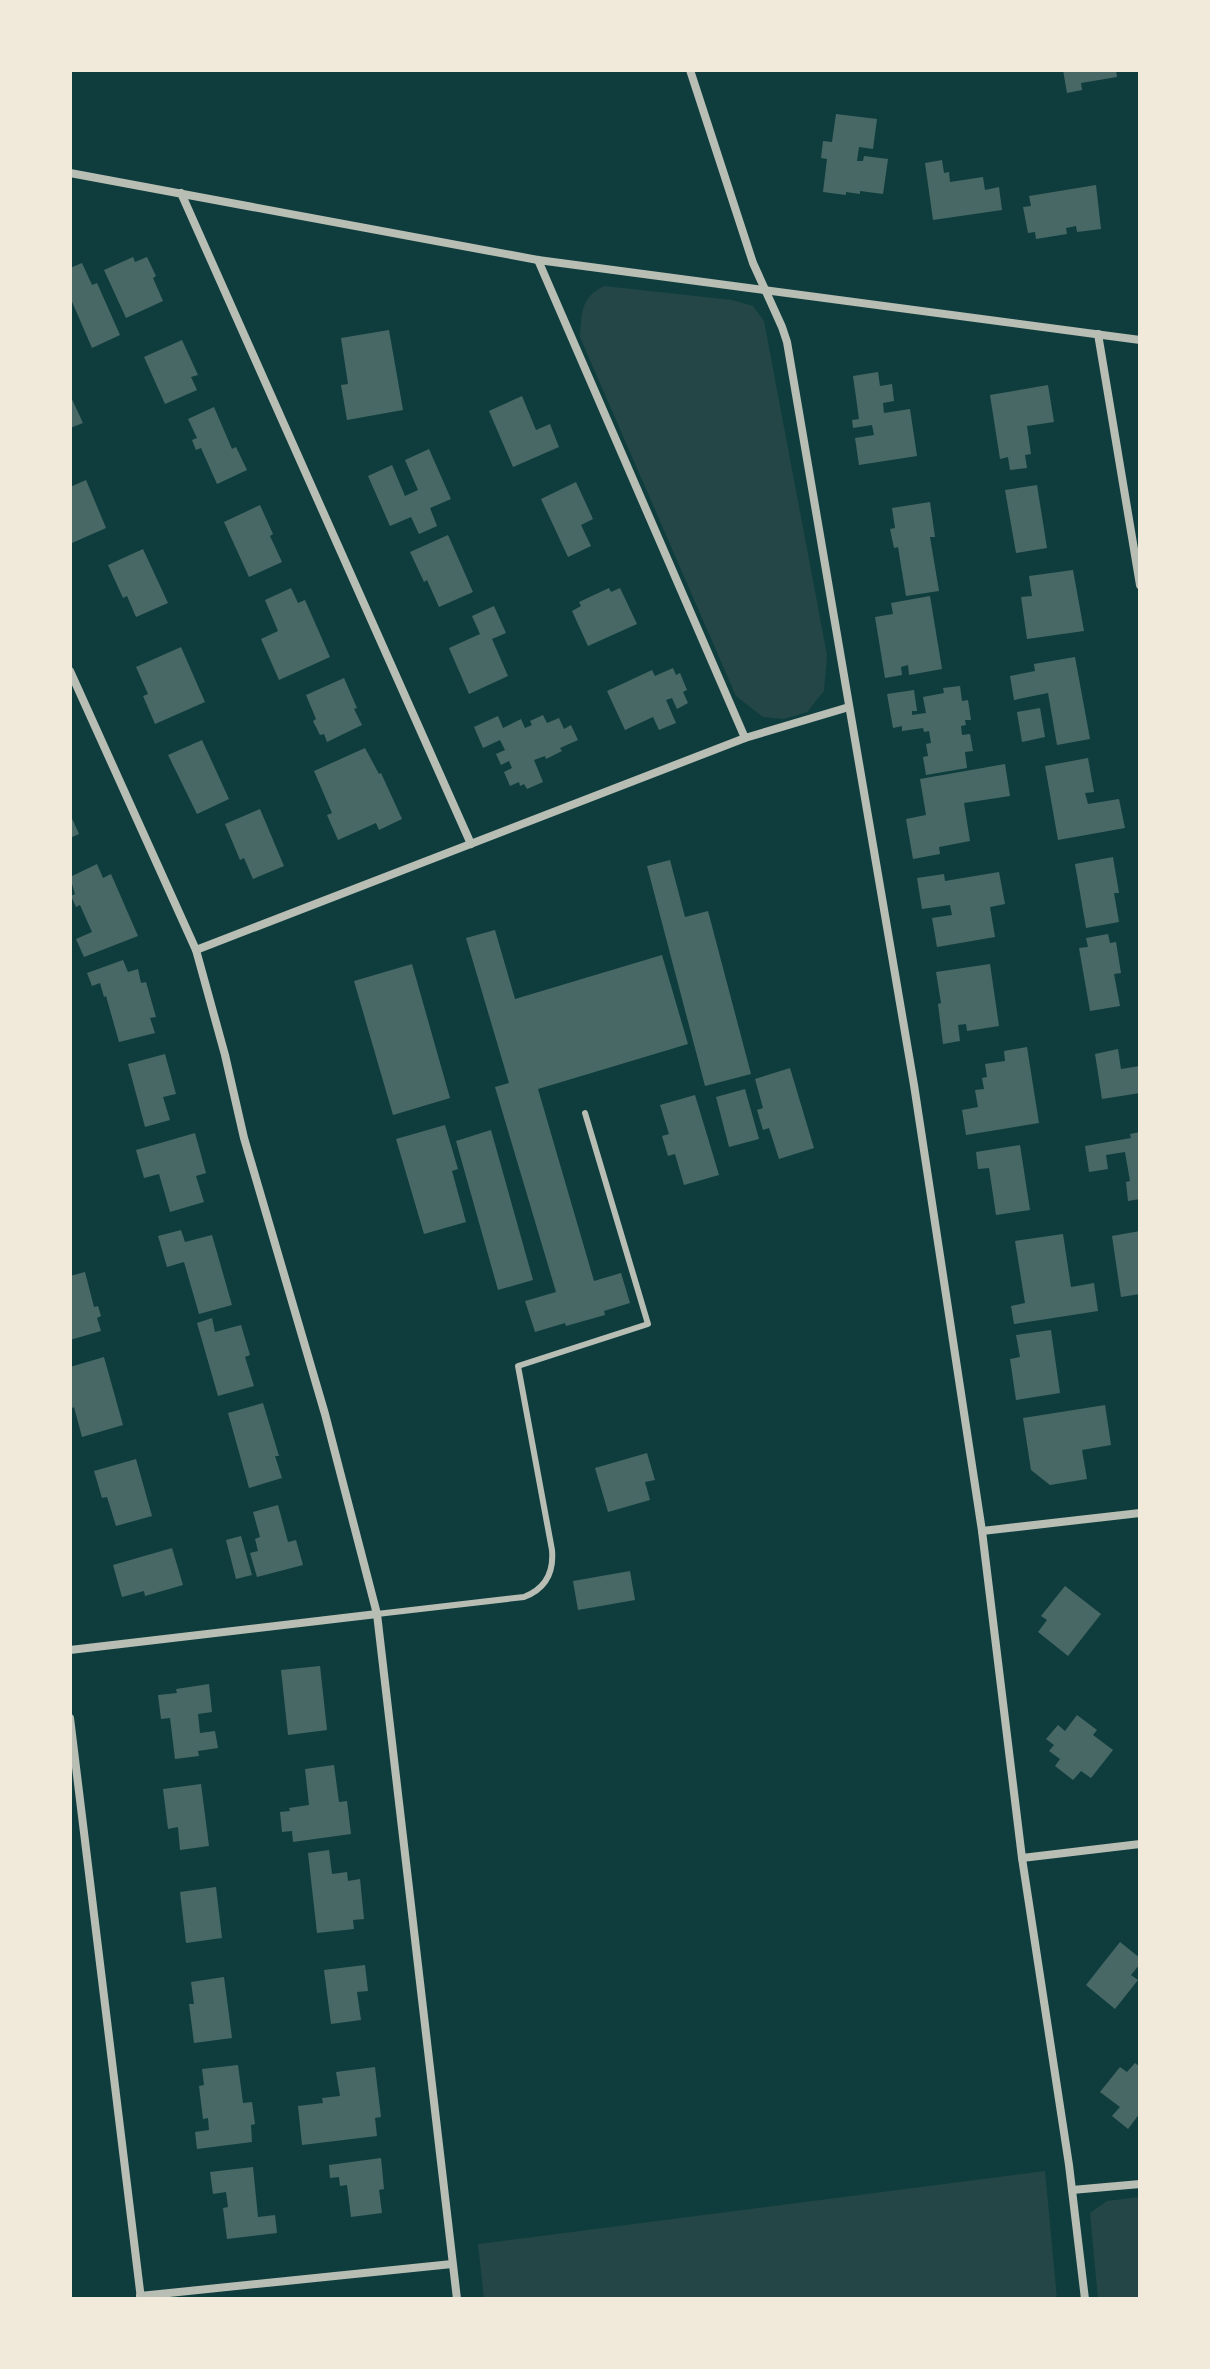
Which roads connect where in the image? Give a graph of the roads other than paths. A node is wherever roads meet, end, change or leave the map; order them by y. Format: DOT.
graph roads {
  1 [pos="690,70"];
  2 [pos="70,173"];
  3 [pos="181,193"];
  4 [pos="538,260"];
  5 [pos="766,291"];
  6 [pos="1098,334"];
  7 [pos="1140,340"];
  8 [pos="1140,585"];
  9 [pos="70,671"];
  10 [pos="849,707"];
  11 [pos="745,738"];
  12 [pos="471,844"];
  13 [pos="196,950"];
  14 [pos="585,1113"];
  15 [pos="1140,1513"];
  16 [pos="982,1531"];
  17 [pos="377,1614"];
  18 [pos="70,1650"];
  19 [pos="70,1718"];
  20 [pos="1140,1844"];
  21 [pos="1022,1858"];
  22 [pos="1140,2184"];
  23 [pos="1072,2190"];
  24 [pos="452,2264"];
  25 [pos="140,2297"];
  26 [pos="457,2299"];
  27 [pos="1085,2299"];
  1 -- 5 [label="street"];
  2 -- 3 [label="street"];
  3 -- 4 [label="street"];
  3 -- 12 [label="street"];
  4 -- 5 [label="street"];
  4 -- 11 [label="street"];
  5 -- 6 [label="street"];
  5 -- 10 [label="street"];
  6 -- 7 [label="street"];
  6 -- 8 [label="street"];
  9 -- 13 [label="street"];
  10 -- 11 [label="street"];
  10 -- 16 [label="street"];
  11 -- 12 [label="street"];
  12 -- 13 [label="street"];
  13 -- 17 [label="street"];
  14 -- 17 [label="lane"];
  15 -- 16 [label="street"];
  16 -- 21 [label="street"];
  17 -- 18 [label="street"];
  17 -- 24 [label="street"];
  19 -- 25 [label="street"];
  20 -- 21 [label="street"];
  21 -- 23 [label="street"];
  22 -- 23 [label="street"];
  23 -- 27 [label="street"];
  24 -- 25 [label="street"];
  24 -- 26 [label="street"];
}
